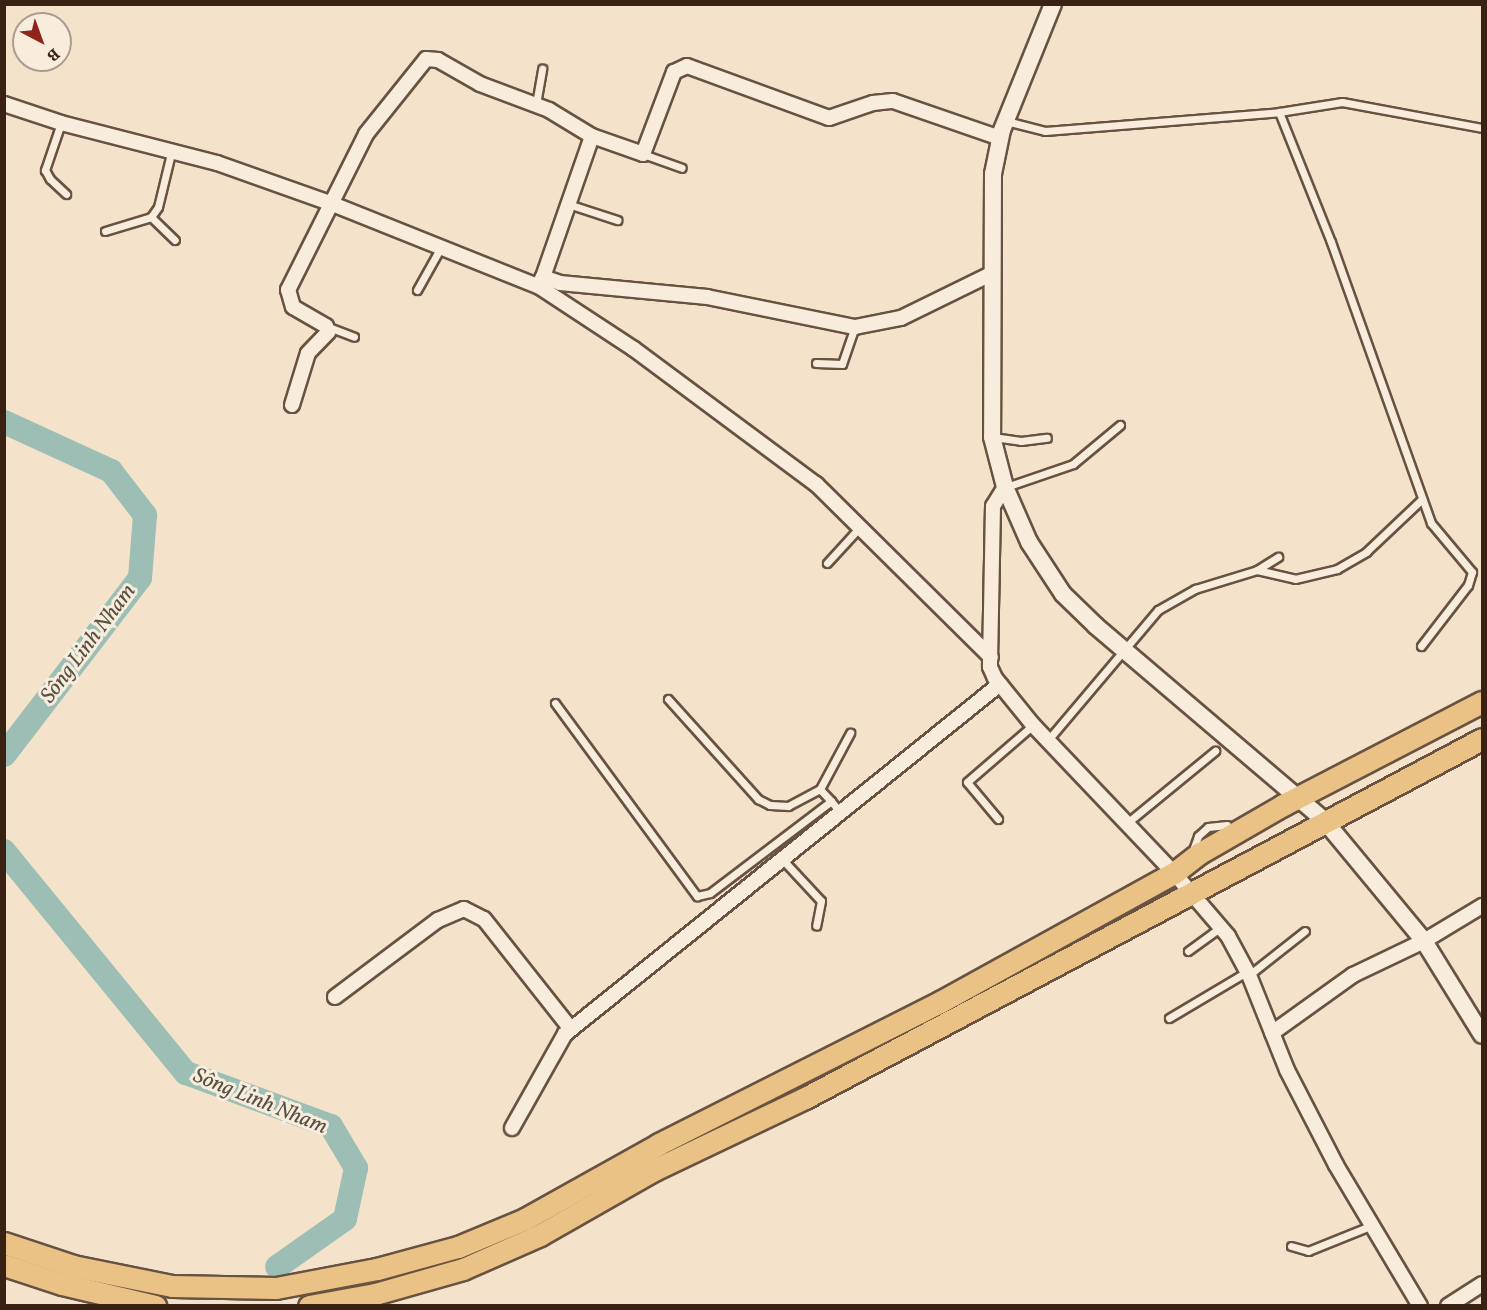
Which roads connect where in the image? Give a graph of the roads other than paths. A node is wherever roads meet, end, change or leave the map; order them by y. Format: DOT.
graph roads {
  1 [pos="1053,4"];
  2 [pos="542,69"];
  3 [pos="4,104"];
  4 [pos="536,104"];
  5 [pos="1279,112"];
  6 [pos="1006,121"];
  7 [pos="61,123"];
  8 [pos="1482,128"];
  9 [pos="592,136"];
  10 [pos="1000,138"];
  11 [pos="172,149"];
  12 [pos="643,154"];
  13 [pos="682,168"];
  14 [pos="66,194"];
  15 [pos="330,203"];
  16 [pos="568,204"];
  17 [pos="151,217"];
  18 [pos="617,220"];
  19 [pos="105,231"];
  20 [pos="175,240"];
  21 [pos="441,247"];
  22 [pos="991,274"];
  23 [pos="540,282"];
  24 [pos="417,290"];
  25 [pos="326,326"];
  26 [pos="855,327"];
  27 [pos="354,337"];
  28 [pos="816,363"];
  29 [pos="292,405"];
  30 [pos="1120,425"];
  31 [pos="992,437"];
  32 [pos="1047,438"];
  33 [pos="1005,487"];
  34 [pos="1422,499"];
  35 [pos="860,527"];
  36 [pos="1278,557"];
  37 [pos="827,563"];
  38 [pos="1257,570"];
  39 [pos="1421,646"];
  40 [pos="1125,648"];
  41 [pos="991,657"];
  42 [pos="1000,684"];
  43 [pos="668,699"];
  44 [pos="1482,702"];
  45 [pos="555,703"];
  46 [pos="1033,725"];
  47 [pos="850,733"];
  48 [pos="1482,739"];
  49 [pos="1047,741"];
  50 [pos="1215,751"];
  51 [pos="820,789"];
  52 [pos="1298,797"];
  53 [pos="835,807"];
  54 [pos="998,819"];
  55 [pos="1324,820"];
  56 [pos="1127,823"];
  57 [pos="1227,825"];
  58 [pos="782,859"];
  59 [pos="1174,873"];
  60 [pos="1191,892"];
  61 [pos="1482,906"];
  62 [pos="816,926"];
  63 [pos="1221,927"];
  64 [pos="1305,931"];
  65 [pos="1424,941"];
  66 [pos="1188,951"];
  67 [pos="1248,973"];
  68 [pos="335,997"];
  69 [pos="1168,1018"];
  70 [pos="571,1029"];
  71 [pos="1272,1033"];
  72 [pos="1482,1035"];
  73 [pos="512,1128"];
  74 [pos="1371,1226"];
  75 [pos="4,1243"];
  76 [pos="1291,1246"];
  77 [pos="4,1266"];
  78 [pos="1482,1284"];
  79 [pos="155,1305"];
  80 [pos="309,1305"];
  81 [pos="1420,1305"];
  82 [pos="1448,1305"];
  1 -- 6 [label="street"];
  2 -- 4 [label="lane"];
  3 -- 7 [label="street"];
  4 -- 9 [label="street"];
  4 -- 15 [label="street"];
  5 -- 6 [label="lane"];
  5 -- 8 [label="lane"];
  5 -- 34 [label="lane"];
  6 -- 10 [label="street"];
  7 -- 11 [label="street"];
  7 -- 14 [label="lane"];
  9 -- 12 [label="street"];
  9 -- 16 [label="street"];
  10 -- 12 [label="street"];
  10 -- 22 [label="street"];
  11 -- 15 [label="street"];
  11 -- 17 [label="lane"];
  12 -- 13 [label="lane"];
  15 -- 21 [label="street"];
  15 -- 25 [label="street"];
  16 -- 18 [label="lane"];
  16 -- 23 [label="street"];
  17 -- 19 [label="lane"];
  17 -- 20 [label="lane"];
  21 -- 23 [label="street"];
  21 -- 24 [label="lane"];
  22 -- 26 [label="street"];
  22 -- 31 [label="street"];
  23 -- 26 [label="street"];
  23 -- 35 [label="street"];
  25 -- 27 [label="lane"];
  25 -- 29 [label="street"];
  26 -- 28 [label="lane"];
  30 -- 33 [label="lane"];
  31 -- 32 [label="lane"];
  31 -- 33 [label="street"];
  33 -- 40 [label="street"];
  33 -- 41 [label="street"];
  34 -- 38 [label="lane"];
  34 -- 39 [label="lane"];
  35 -- 37 [label="lane"];
  35 -- 41 [label="street"];
  36 -- 38 [label="lane"];
  38 -- 40 [label="lane"];
  40 -- 49 [label="lane"];
  40 -- 52 [label="street"];
  41 -- 42 [label="street"];
  42 -- 46 [label="street"];
  42 -- 53 [label="street"];
  43 -- 51 [label="lane"];
  44 -- 52 [label="highway"];
  45 -- 53 [label="lane"];
  46 -- 49 [label="street"];
  46 -- 54 [label="lane"];
  47 -- 51 [label="lane"];
  48 -- 55 [label="highway"];
  49 -- 56 [label="street"];
  50 -- 56 [label="lane"];
  51 -- 53 [label="lane"];
  52 -- 55 [label="street"];
  52 -- 59 [label="highway"];
  53 -- 58 [label="street"];
  55 -- 60 [label="highway"];
  55 -- 65 [label="street"];
  56 -- 59 [label="street"];
  57 -- 59 [label="lane"];
  58 -- 62 [label="lane"];
  58 -- 70 [label="street"];
  59 -- 60 [label="street"];
  59 -- 75 [label="highway"];
  60 -- 63 [label="street"];
  60 -- 80 [label="highway"];
  61 -- 65 [label="street"];
  63 -- 66 [label="lane"];
  63 -- 67 [label="street"];
  64 -- 67 [label="lane"];
  65 -- 71 [label="street"];
  65 -- 72 [label="street"];
  67 -- 69 [label="lane"];
  67 -- 71 [label="street"];
  68 -- 70 [label="street"];
  70 -- 73 [label="street"];
  71 -- 74 [label="street"];
  74 -- 76 [label="lane"];
  74 -- 81 [label="street"];
  77 -- 79 [label="highway"];
  78 -- 82 [label="street"];
}
